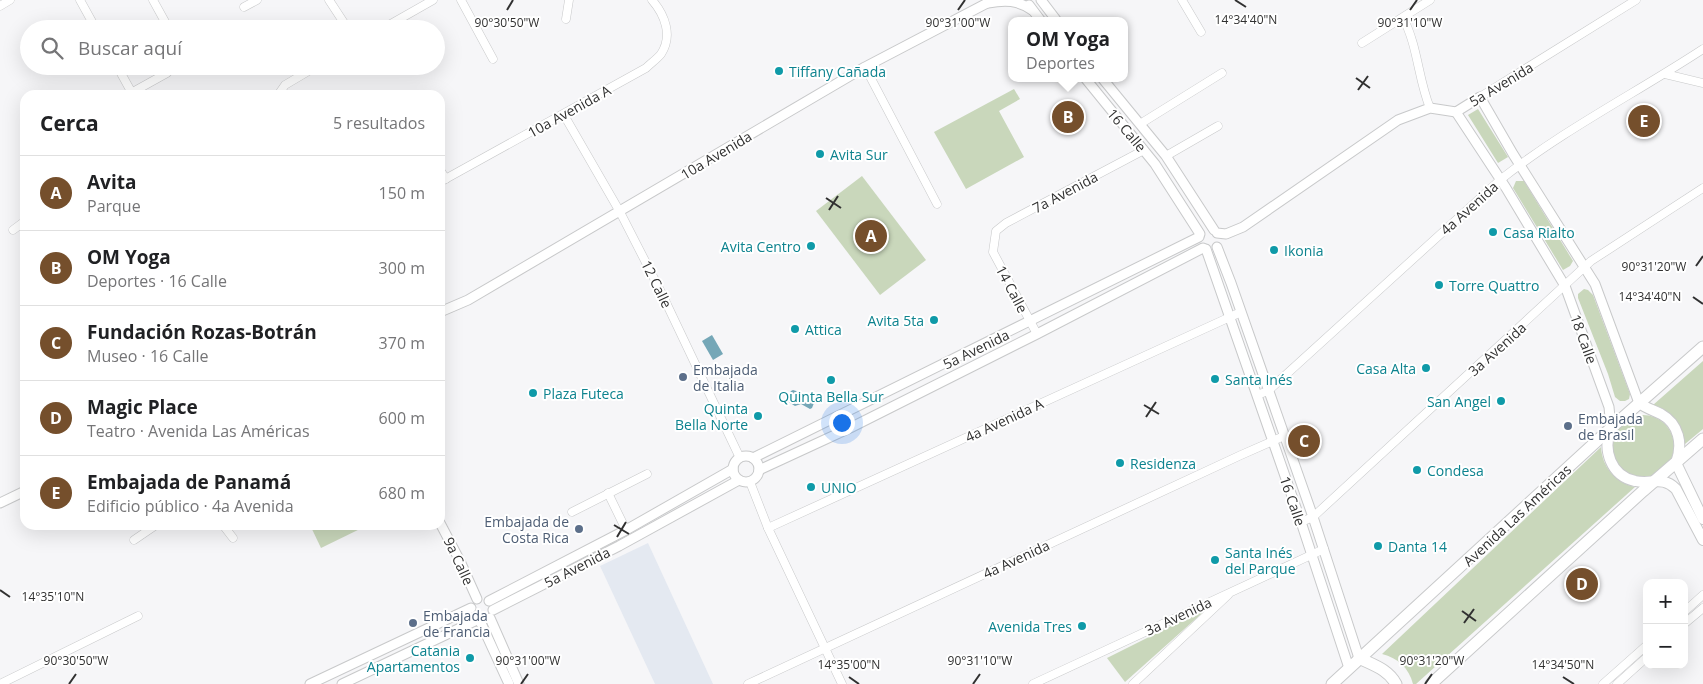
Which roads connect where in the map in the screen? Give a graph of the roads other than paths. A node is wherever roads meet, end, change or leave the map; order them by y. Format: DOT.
graph roads {
  1 [pos="10,0"];
  2 [pos="80,0"];
  3 [pos="153,0"];
  4 [pos="257,0"];
  5 [pos="330,0"];
  6 [pos="433,0"];
  7 [pos="461,0"];
  8 [pos="569,0"];
  9 [pos="652,0"];
  10 [pos="1025,0"];
  11 [pos="1041,0"];
  12 [pos="1182,0"];
  13 [pos="1430,0"];
  14 [pos="1636,0"];
  15 [pos="990,2"];
  16 [pos="0,6"];
  17 [pos="244,7"];
  18 [pos="1032,10"];
  19 [pos="1037,17"];
  20 [pos="1054,17"];
  21 [pos="1403,18"];
  22 [pos="566,19"];
  23 [pos="91,20"];
  24 [pos="165,20"];
  25 [pos="342,20"];
  26 [pos="398,20"];
  27 [pos="1201,32"];
  28 [pos="1362,43"];
  29 [pos="1703,49"];
  30 [pos="493,59"];
  31 [pos="865,67"];
  32 [pos="1222,73"];
  33 [pos="1665,74"];
  34 [pos="122,75"];
  35 [pos="162,75"];
  36 [pos="302,75"];
  37 [pos="1088,82"];
  38 [pos="1105,82"];
  39 [pos="1703,83"];
  40 [pos="130,90"];
  41 [pos="138,90"];
  42 [pos="282,90"];
  43 [pos="1480,97"];
  44 [pos="1430,108"];
  45 [pos="1456,112"];
  46 [pos="564,115"];
  47 [pos="1140,124"];
  48 [pos="1218,126"];
  49 [pos="1144,150"];
  50 [pos="1166,156"];
  51 [pos="1520,164"];
  52 [pos="445,180"];
  53 [pos="1500,180"];
  54 [pos="1703,188"];
  55 [pos="937,204"];
  56 [pos="620,212"];
  57 [pos="20,225"];
  58 [pos="13,230"];
  59 [pos="1200,236"];
  60 [pos="1217,237"];
  61 [pos="993,241"];
  62 [pos="1204,248"];
  63 [pos="1585,267"];
  64 [pos="1565,286"];
  65 [pos="445,310"];
  66 [pos="1241,312"];
  67 [pos="1230,317"];
  68 [pos="1030,322"];
  69 [pos="1037,334"];
  70 [pos="1703,347"];
  71 [pos="1268,391"];
  72 [pos="1257,395"];
  73 [pos="1639,403"];
  74 [pos="1611,428"];
  75 [pos="1284,436"];
  76 [pos="1703,439"];
  77 [pos="1272,441"];
  78 [pos="740,458"];
  79 [pos="753,458"];
  80 [pos="1676,463"];
  81 [pos="733,469"];
  82 [pos="759,470"];
  83 [pos="646,474"];
  84 [pos="739,480"];
  85 [pos="1655,480"];
  86 [pos="750,482"];
  87 [pos="20,493"];
  88 [pos="608,493"];
  89 [pos="0,503"];
  90 [pos="572,512"];
  91 [pos="1313,517"];
  92 [pos="1703,519"];
  93 [pos="1301,522"];
  94 [pos="768,528"];
  95 [pos="149,530"];
  96 [pos="227,530"];
  97 [pos="444,530"];
  98 [pos="626,530"];
  99 [pos="233,538"];
  100 [pos="134,540"];
  101 [pos="1703,540"];
  102 [pos="1324,549"];
  103 [pos="1312,554"];
  104 [pos="1233,590"];
  105 [pos="1703,595"];
  106 [pos="477,599"];
  107 [pos="489,600"];
  108 [pos="471,608"];
  109 [pos="1688,608"];
  110 [pos="1703,608"];
  111 [pos="492,614"];
  112 [pos="138,616"];
  113 [pos="479,620"];
  114 [pos="1688,621"];
  115 [pos="462,626"];
  116 [pos="485,632"];
  117 [pos="825,648"];
  118 [pos="1643,649"];
  119 [pos="1359,658"];
  120 [pos="1643,661"];
  121 [pos="1349,668"];
  122 [pos="1334,683"];
  123 [pos="0,684"];
  124 [pos="310,684"];
  125 [pos="342,684"];
  126 [pos="509,684"];
  127 [pos="519,684"];
  128 [pos="748,684"];
  129 [pos="842,684"];
  130 [pos="1033,684"];
  131 [pos="1133,684"];
  132 [pos="1396,684"];
  133 [pos="1431,684"];
  134 [pos="1603,684"];
  135 [pos="1617,684"];
  1 -- 16 [label="street"];
  2 -- 23 [label="street"];
  3 -- 24 [label="street"];
  4 -- 17 [label="street"];
  5 -- 25 [label="street"];
  6 -- 26 [label="street"];
  7 -- 30 [label="street"];
  8 -- 22 [label="street"];
  9 -- 46 [label="street, 10a Avenida A"];
  10 -- 18 [label="street"];
  11 -- 20 [label="street"];
  12 -- 27 [label="street"];
  13 -- 21 [label="street"];
  14 -- 43 [label="street, 5a Avenida"];
  15 -- 18 [label="street, 10a Avenida"];
  15 -- 31 [label="street, 10a Avenida"];
  18 -- 19 [label="street"];
  21 -- 28 [label="street"];
  21 -- 44 [label="street"];
  29 -- 33 [label="street, 4a Avenida"];
  31 -- 55 [label="street"];
  31 -- 56 [label="street, 10a Avenida"];
  32 -- 47 [label="street"];
  33 -- 39 [label="street"];
  33 -- 51 [label="street, 4a Avenida"];
  34 -- 40 [label="street"];
  35 -- 41 [label="street"];
  36 -- 42 [label="street"];
  37 -- 49 [label="street, 16 Calle"];
  38 -- 47 [label="street, 16 Calle"];
  43 -- 45 [label="street, 5a Avenida"];
  43 -- 51 [label="street"];
  44 -- 45 [label="street, 5a Avenida"];
  44 -- 60 [label="street, 5a Avenida"];
  45 -- 53 [label="street, 18 Calle"];
  46 -- 52 [label="street, 10a Avenida A"];
  46 -- 56 [label="street, 12 Calle"];
  47 -- 50 [label="street, 16 Calle"];
  48 -- 50 [label="street"];
  49 -- 59 [label="street, 16 Calle"];
  49 -- 61 [label="street, 7a Avenida"];
  50 -- 60 [label="street, 16 Calle"];
  51 -- 53 [label="street, 4a Avenida"];
  51 -- 63 [label="street"];
  53 -- 64 [label="street, 18 Calle"];
  53 -- 71 [label="street, 4a Avenida"];
  54 -- 63 [label="street, 3a Avenida"];
  56 -- 65 [label="street, 10a Avenida"];
  56 -- 78 [label="street, 12 Calle"];
  57 -- 58 [label="street"];
  59 -- 60 [label="street"];
  59 -- 62 [label="street"];
  59 -- 68 [label="street, 5a Avenida"];
  60 -- 62 [label="street"];
  60 -- 66 [label="street, 16 Calle"];
  61 -- 68 [label="street, 14 Calle"];
  62 -- 67 [label="street, 16 Calle"];
  62 -- 69 [label="street, 5a Avenida"];
  63 -- 64 [label="street, 3a Avenida"];
  63 -- 73 [label="street"];
  64 -- 74 [label="street, 18 Calle"];
  64 -- 91 [label="street, 3a Avenida"];
  66 -- 67 [label="street, 4a Avenida A"];
  66 -- 71 [label="street, 16 Calle"];
  67 -- 72 [label="street, 16 Calle"];
  67 -- 94 [label="street, 4a Avenida A"];
  68 -- 69 [label="street, 14 Calle"];
  68 -- 79 [label="street, 5a Avenida"];
  69 -- 82 [label="street, 5a Avenida"];
  70 -- 73 [label="main road, Avenida Las Américas"];
  71 -- 72 [label="street, 4a Avenida"];
  71 -- 75 [label="street, 16 Calle"];
  72 -- 77 [label="street, 16 Calle"];
  73 -- 74 [label="main road, Avenida Las Américas"];
  73 -- 80 [label="main road"];
  74 -- 85 [label="main road, 18 Calle"];
  74 -- 119 [label="main road, Avenida Las Américas"];
  75 -- 77 [label="street, 4a Avenida"];
  75 -- 91 [label="street, 16 Calle"];
  76 -- 80 [label="main road"];
  77 -- 93 [label="street, 16 Calle"];
  77 -- 117 [label="street, 4a Avenida"];
  78 -- 79 [label="street"];
  78 -- 81 [label="street"];
  79 -- 82 [label="street"];
  80 -- 85 [label="main road"];
  80 -- 92 [label="main road"];
  81 -- 84 [label="street"];
  81 -- 98 [label="street, 5a Avenida"];
  82 -- 86 [label="street"];
  83 -- 88 [label="street"];
  84 -- 86 [label="street"];
  84 -- 111 [label="street, 5a Avenida"];
  85 -- 101 [label="main road, 18 Calle"];
  85 -- 133 [label="main road"];
  86 -- 94 [label="street"];
  87 -- 89 [label="street"];
  88 -- 90 [label="street"];
  88 -- 98 [label="street"];
  91 -- 93 [label="street, 3a Avenida"];
  91 -- 102 [label="street, 16 Calle"];
  93 -- 103 [label="street, 16 Calle"];
  94 -- 117 [label="street"];
  95 -- 100 [label="street"];
  96 -- 99 [label="street"];
  97 -- 106 [label="street, 9a Calle"];
  98 -- 107 [label="street, 5a Avenida"];
  102 -- 103 [label="street, 3a Avenida"];
  102 -- 119 [label="street, 16 Calle"];
  103 -- 104 [label="street, 3a Avenida"];
  103 -- 121 [label="street, 16 Calle"];
  104 -- 130 [label="street, 3a Avenida"];
  104 -- 131 [label="street"];
  105 -- 109 [label="street"];
  106 -- 107 [label="street"];
  106 -- 108 [label="street"];
  107 -- 111 [label="street"];
  108 -- 113 [label="street"];
  108 -- 124 [label="street"];
  110 -- 114 [label="street"];
  111 -- 113 [label="street"];
  111 -- 127 [label="street"];
  112 -- 123 [label="street"];
  113 -- 115 [label="street"];
  113 -- 116 [label="street"];
  115 -- 116 [label="street"];
  115 -- 125 [label="street"];
  116 -- 126 [label="street"];
  117 -- 128 [label="street, 4a Avenida"];
  117 -- 129 [label="street"];
  118 -- 134 [label="street"];
  119 -- 121 [label="main road, Avenida Las Américas"];
  119 -- 132 [label="main road"];
  120 -- 135 [label="street"];
  121 -- 122 [label="main road, Avenida Las Américas"];
}
